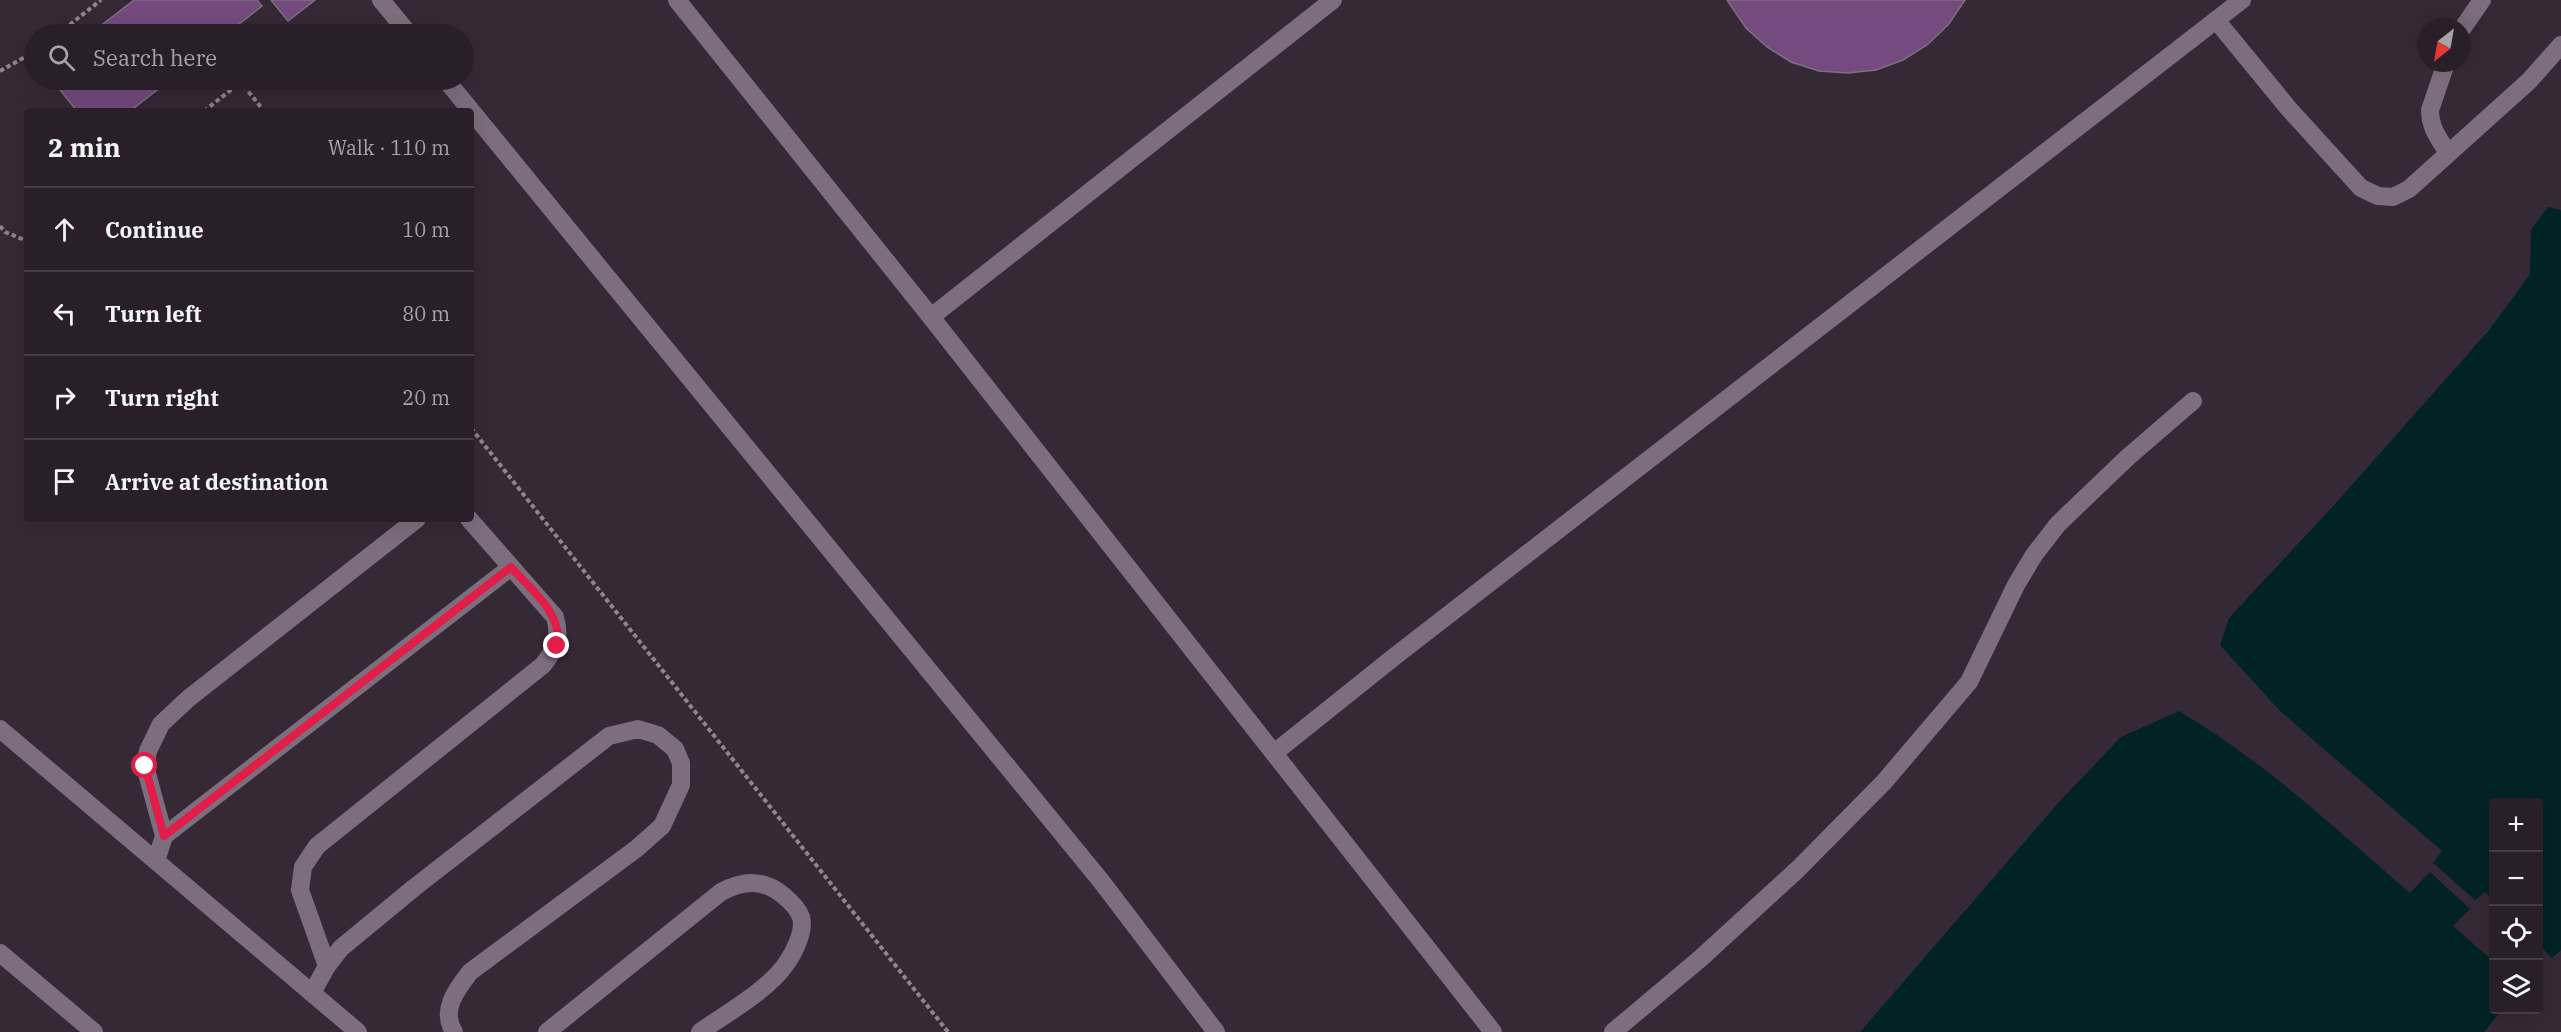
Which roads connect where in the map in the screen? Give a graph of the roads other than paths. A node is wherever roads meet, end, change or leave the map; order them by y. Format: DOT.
graph roads {
  1 [pos="381,0"];
  2 [pos="677,0"];
  3 [pos="1333,0"];
  4 [pos="2242,0"];
  5 [pos="2482,0"];
  6 [pos="2470,18"];
  7 [pos="2216,20"];
  8 [pos="401,24"];
  9 [pos="2561,45"];
  10 [pos="2443,72"];
  11 [pos="454,90"];
  12 [pos="469,108"];
  13 [pos="474,114"];
  14 [pos="2448,153"];
  15 [pos="932,317"];
  16 [pos="2193,401"];
  17 [pos="413,522"];
  18 [pos="471,522"];
  19 [pos="511,567"];
  20 [pos="0,729"];
  21 [pos="1274,753"];
  22 [pos="164,836"];
  23 [pos="156,861"];
  24 [pos="0,953"];
  25 [pos="327,966"];
  26 [pos="312,993"];
  27 [pos="94,1032"];
  28 [pos="358,1032"];
  29 [pos="454,1032"];
  30 [pos="547,1032"];
  31 [pos="700,1032"];
  32 [pos="1216,1032"];
  33 [pos="1493,1032"];
  34 [pos="1613,1032"];
  1 -- 8 [label="lane"];
  2 -- 15 [label="lane"];
  3 -- 15 [label="lane"];
  4 -- 7 [label="lane"];
  5 -- 6 [label="lane"];
  7 -- 14 [label="lane"];
  7 -- 21 [label="lane"];
  9 -- 14 [label="lane"];
  10 -- 14 [label="lane"];
  11 -- 12 [label="lane"];
  13 -- 32 [label="lane"];
  15 -- 21 [label="lane"];
  16 -- 34 [label="lane"];
  17 -- 22 [label="lane"];
  18 -- 19 [label="lane"];
  19 -- 22 [label="lane"];
  19 -- 25 [label="lane"];
  20 -- 23 [label="lane"];
  21 -- 33 [label="lane"];
  22 -- 23 [label="lane"];
  23 -- 26 [label="lane"];
  24 -- 27 [label="lane"];
  25 -- 26 [label="lane"];
  25 -- 29 [label="lane"];
  26 -- 28 [label="lane"];
  30 -- 31 [label="lane"];
}
